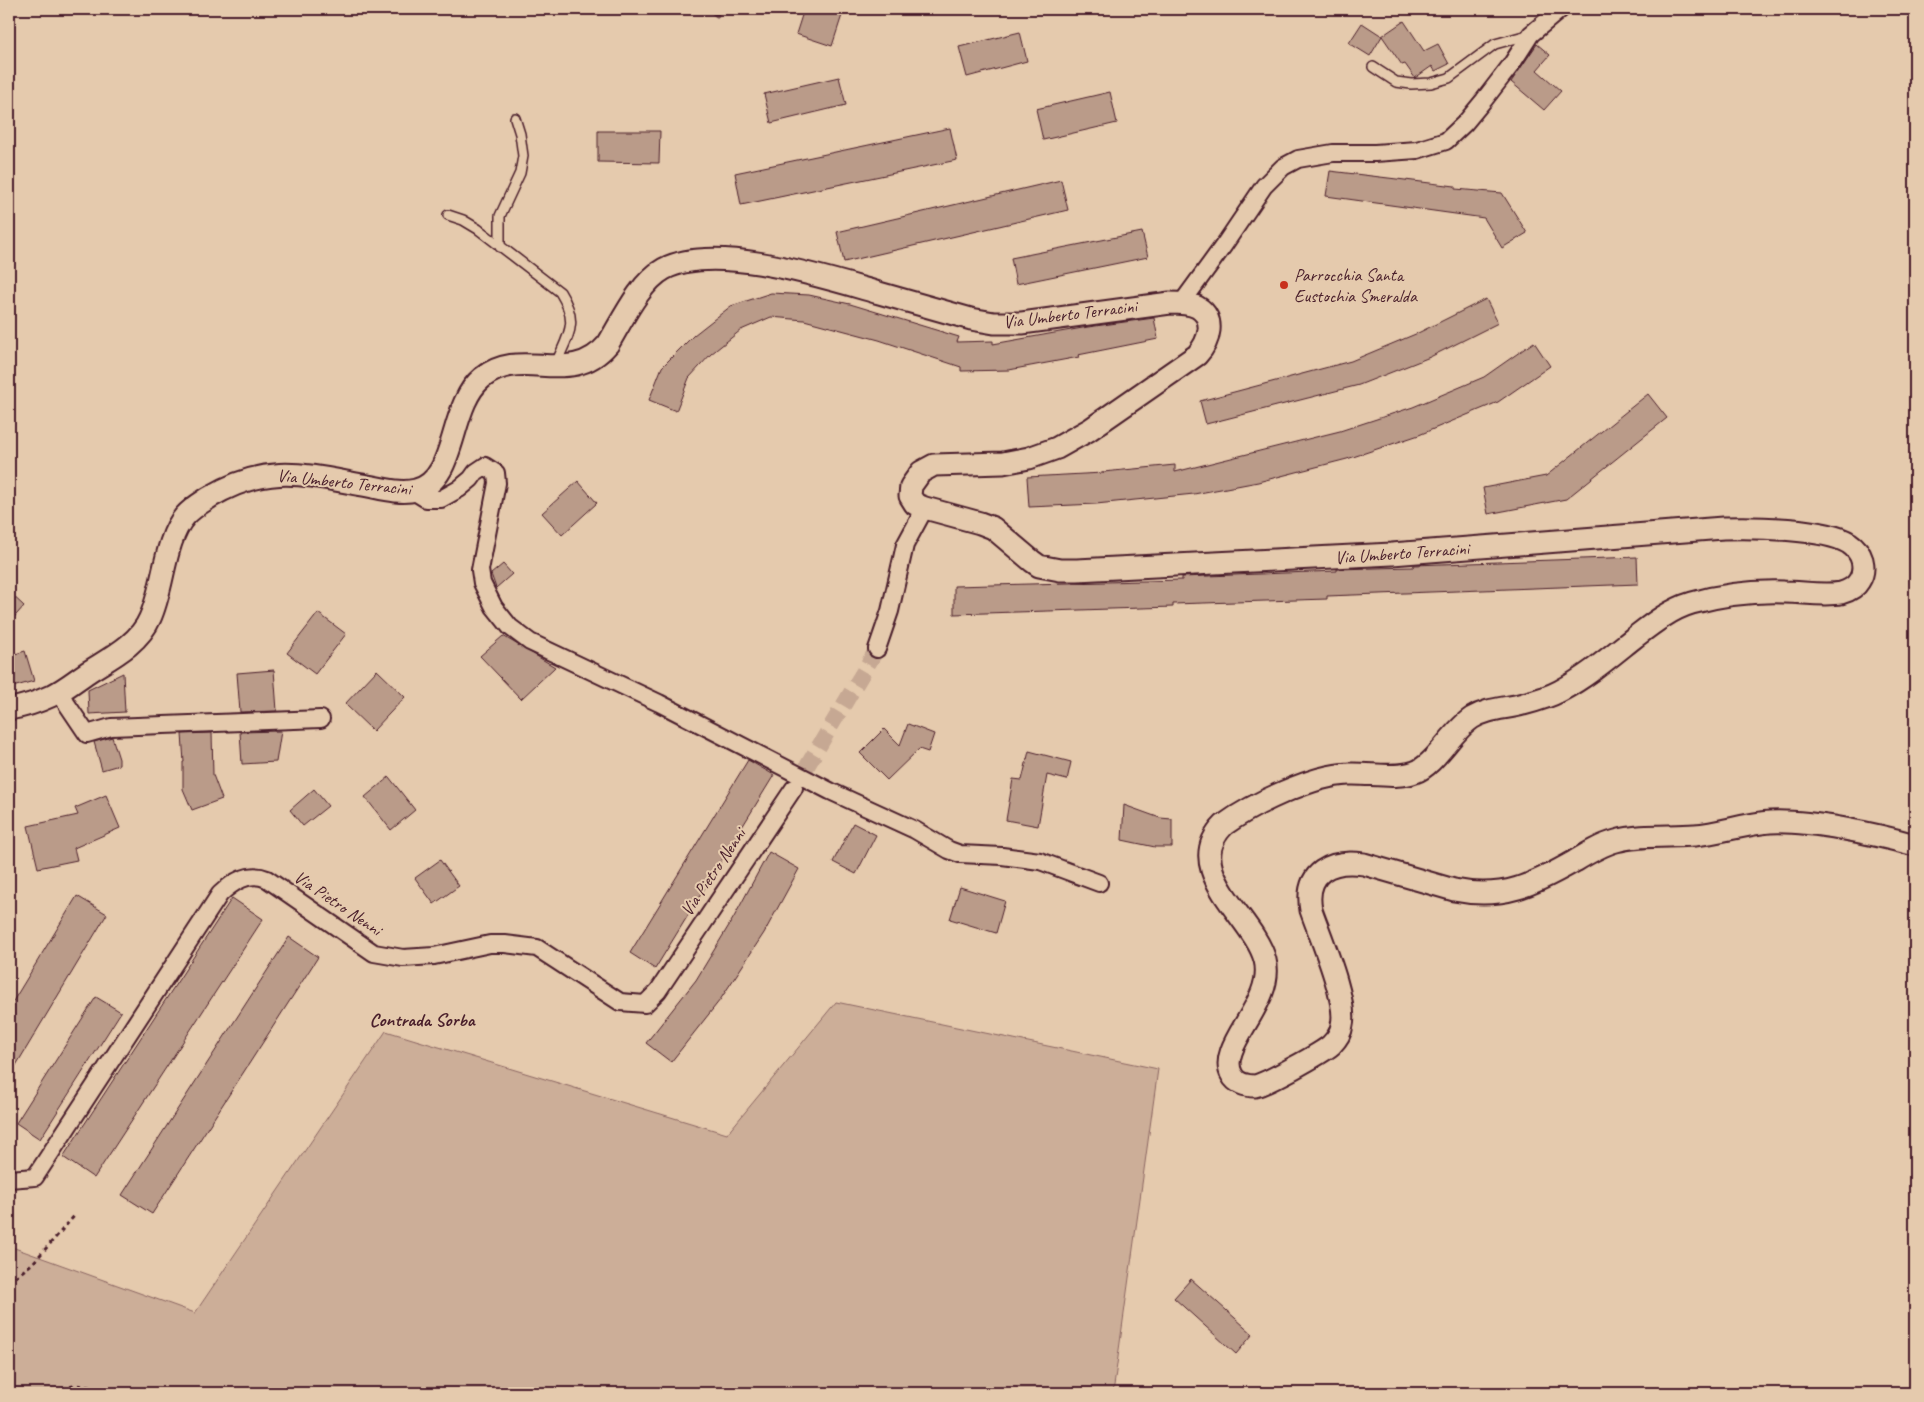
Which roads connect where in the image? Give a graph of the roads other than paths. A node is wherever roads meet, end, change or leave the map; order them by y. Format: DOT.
graph roads {
  1 [pos="1561,9"];
  2 [pos="1531,34"];
  3 [pos="1373,67"];
  4 [pos="515,118"];
  5 [pos="448,215"];
  6 [pos="500,247"];
  7 [pos="1181,304"];
  8 [pos="555,366"];
  9 [pos="413,491"];
  10 [pos="925,508"];
  11 [pos="877,649"];
  12 [pos="58,692"];
  13 [pos="9,709"];
  14 [pos="321,719"];
  15 [pos="794,788"];
  16 [pos="1915,845"];
  17 [pos="1099,882"];
  18 [pos="9,1179"];
  1 -- 2 [label="street"];
  2 -- 3 [label="lane"];
  2 -- 7 [label="street"];
  4 -- 6 [label="lane"];
  5 -- 6 [label="lane"];
  6 -- 8 [label="lane"];
  7 -- 8 [label="street, Via Umberto Terracini"];
  7 -- 10 [label="street, Via Umberto Terracini"];
  8 -- 9 [label="street, Via Umberto Terracini"];
  9 -- 12 [label="street, Via Umberto Terracini"];
  9 -- 17 [label="street"];
  10 -- 11 [label="street"];
  10 -- 16 [label="street, Via Umberto Terracini"];
  12 -- 13 [label="street, Via Umberto Terracini"];
  12 -- 14 [label="street"];
  15 -- 18 [label="street, Via Pietro Nenni"];
}
